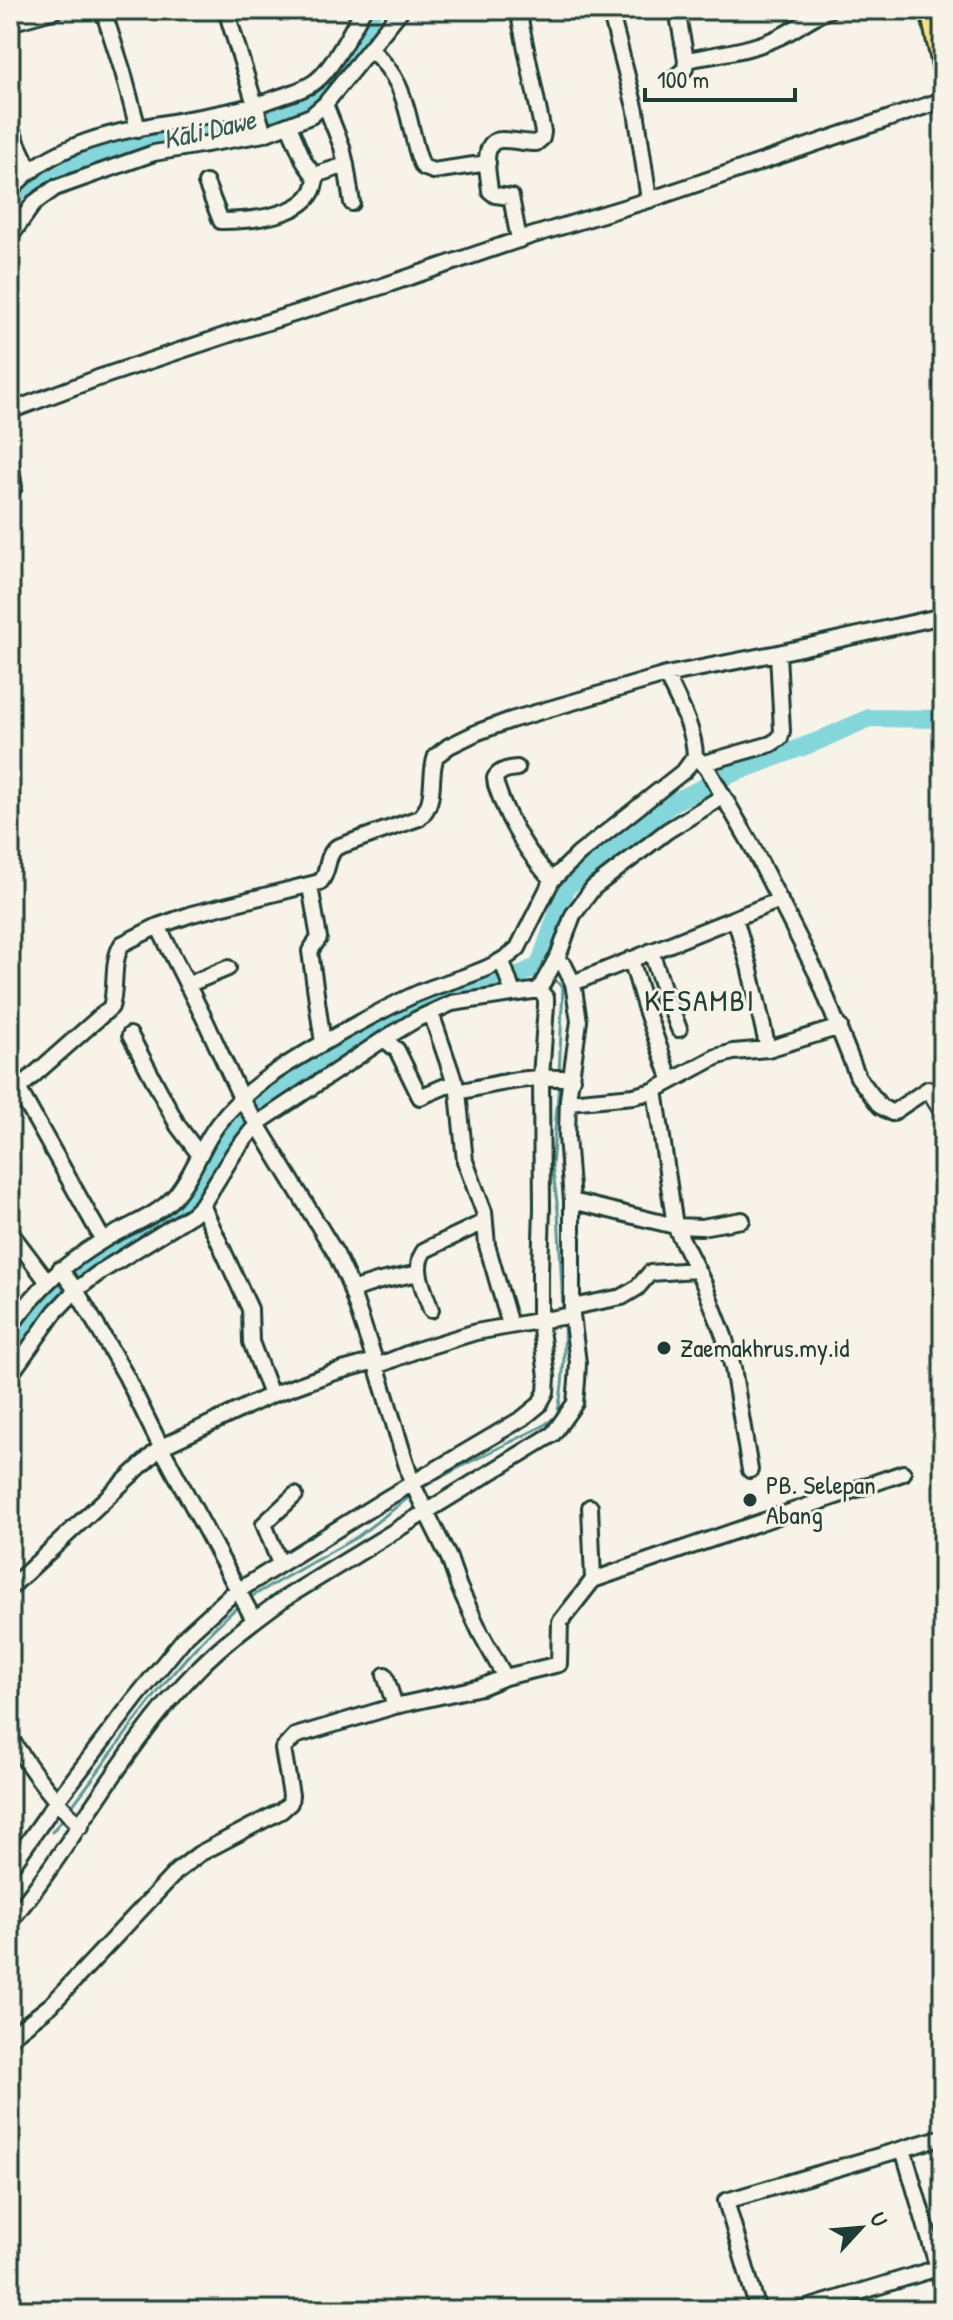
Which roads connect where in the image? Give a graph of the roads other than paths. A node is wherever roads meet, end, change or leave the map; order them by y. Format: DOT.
graph roads {
  1 [pos="56,10"];
  2 [pos="103,10"];
  3 [pos="226,10"];
  4 [pos="363,10"];
  5 [pos="401,10"];
  6 [pos="518,10"];
  7 [pos="610,10"];
  8 [pos="677,10"];
  9 [pos="829,10"];
  10 [pos="930,10"];
  11 [pos="811,13"];
  12 [pos="10,23"];
  13 [pos="370,49"];
  14 [pos="686,60"];
  15 [pos="943,70"];
  16 [pos="673,79"];
  17 [pos="943,100"];
  18 [pos="325,104"];
  19 [pos="261,120"];
  20 [pos="289,126"];
  21 [pos="10,127"];
  22 [pos="143,128"];
  23 [pos="154,153"];
  24 [pos="488,163"];
  25 [pos="346,165"];
  26 [pos="33,170"];
  27 [pos="316,178"];
  28 [pos="206,183"];
  29 [pos="10,191"];
  30 [pos="649,200"];
  31 [pos="352,203"];
  32 [pos="10,237"];
  33 [pos="519,240"];
  34 [pos="10,411"];
  35 [pos="10,462"];
  36 [pos="10,491"];
  37 [pos="943,616"];
  38 [pos="778,653"];
  39 [pos="666,675"];
  40 [pos="702,762"];
  41 [pos="517,768"];
  42 [pos="720,793"];
  43 [pos="552,880"];
  44 [pos="310,886"];
  45 [pos="780,900"];
  46 [pos="735,918"];
  47 [pos="158,926"];
  48 [pos="651,951"];
  49 [pos="631,959"];
  50 [pos="504,965"];
  51 [pos="557,967"];
  52 [pos="228,968"];
  53 [pos="573,983"];
  54 [pos="187,985"];
  55 [pos="540,988"];
  56 [pos="512,990"];
  57 [pos="431,1013"];
  58 [pos="840,1027"];
  59 [pos="679,1029"];
  60 [pos="130,1035"];
  61 [pos="384,1039"];
  62 [pos="323,1043"];
  63 [pos="768,1049"];
  64 [pos="544,1078"];
  65 [pos="568,1078"];
  66 [pos="671,1081"];
  67 [pos="456,1087"];
  68 [pos="655,1090"];
  69 [pos="14,1093"];
  70 [pos="243,1101"];
  71 [pos="568,1102"];
  72 [pos="943,1113"];
  73 [pos="256,1121"];
  74 [pos="199,1154"];
  75 [pos="572,1201"];
  76 [pos="202,1205"];
  77 [pos="742,1220"];
  78 [pos="484,1222"];
  79 [pos="675,1226"];
  80 [pos="10,1232"];
  81 [pos="103,1240"];
  82 [pos="697,1270"];
  83 [pos="62,1271"];
  84 [pos="419,1273"];
  85 [pos="47,1281"];
  86 [pos="75,1288"];
  87 [pos="352,1290"];
  88 [pos="431,1310"];
  89 [pos="569,1313"];
  90 [pos="543,1320"];
  91 [pos="510,1325"];
  92 [pos="10,1327"];
  93 [pos="376,1364"];
  94 [pos="10,1375"];
  95 [pos="271,1395"];
  96 [pos="161,1447"];
  97 [pos="750,1470"];
  98 [pos="903,1473"];
  99 [pos="413,1485"];
  100 [pos="295,1495"];
  101 [pos="590,1507"];
  102 [pos="425,1508"];
  103 [pos="280,1564"];
  104 [pos="593,1580"];
  105 [pos="10,1588"];
  106 [pos="239,1592"];
  107 [pos="253,1618"];
  108 [pos="385,1675"];
  109 [pos="505,1677"];
  110 [pos="395,1706"];
  111 [pos="10,1738"];
  112 [pos="58,1804"];
  113 [pos="78,1823"];
  114 [pos="10,1868"];
  115 [pos="11,1918"];
  116 [pos="10,2037"];
  117 [pos="943,2137"];
  118 [pos="903,2149"];
  119 [pos="940,2267"];
  120 [pos="943,2287"];
  121 [pos="758,2310"];
  122 [pos="801,2310"];
  1 -- 12 [label="street"];
  2 -- 22 [label="street"];
  3 -- 19 [label="street"];
  4 -- 19 [label="street"];
  5 -- 13 [label="street"];
  6 -- 24 [label="street"];
  7 -- 30 [label="street"];
  8 -- 14 [label="street"];
  9 -- 11 [label="street"];
  10 -- 15 [label="main road"];
  11 -- 14 [label="street"];
  13 -- 18 [label="street"];
  13 -- 24 [label="street"];
  14 -- 16 [label="street"];
  17 -- 30 [label="street"];
  18 -- 20 [label="street"];
  18 -- 25 [label="street"];
  19 -- 20 [label="street"];
  19 -- 22 [label="street"];
  19 -- 23 [label="street"];
  20 -- 27 [label="street"];
  21 -- 26 [label="street"];
  22 -- 23 [label="street"];
  22 -- 26 [label="street"];
  23 -- 32 [label="street"];
  24 -- 33 [label="street"];
  25 -- 27 [label="street"];
  25 -- 31 [label="street"];
  26 -- 29 [label="street"];
  27 -- 28 [label="street"];
  30 -- 33 [label="street"];
  33 -- 34 [label="street"];
  35 -- 36 [label="street"];
  37 -- 38 [label="street"];
  38 -- 39 [label="street"];
  38 -- 40 [label="street"];
  39 -- 40 [label="street"];
  39 -- 44 [label="street"];
  40 -- 42 [label="street"];
  40 -- 43 [label="street"];
  41 -- 43 [label="street"];
  42 -- 45 [label="street"];
  42 -- 51 [label="street"];
  43 -- 50 [label="street"];
  44 -- 47 [label="street"];
  44 -- 62 [label="street"];
  45 -- 46 [label="street"];
  45 -- 58 [label="street"];
  46 -- 48 [label="street"];
  46 -- 63 [label="street"];
  47 -- 54 [label="street"];
  47 -- 69 [label="street"];
  48 -- 49 [label="street"];
  48 -- 59 [label="street"];
  49 -- 53 [label="street"];
  49 -- 66 [label="street"];
  50 -- 56 [label="street"];
  50 -- 62 [label="street"];
  51 -- 53 [label="street"];
  51 -- 55 [label="street"];
  52 -- 54 [label="street"];
  53 -- 65 [label="street"];
  54 -- 70 [label="street"];
  55 -- 56 [label="street"];
  55 -- 64 [label="street"];
  56 -- 57 [label="street"];
  57 -- 61 [label="street"];
  57 -- 67 [label="street"];
  58 -- 63 [label="street"];
  58 -- 72 [label="street"];
  60 -- 74 [label="street"];
  61 -- 67 [label="street"];
  61 -- 73 [label="street"];
  62 -- 70 [label="street"];
  63 -- 66 [label="street"];
  64 -- 65 [label="street"];
  64 -- 67 [label="street"];
  64 -- 90 [label="street"];
  65 -- 71 [label="street"];
  66 -- 68 [label="street"];
  67 -- 78 [label="street"];
  68 -- 71 [label="street"];
  68 -- 79 [label="street"];
  69 -- 81 [label="street"];
  70 -- 73 [label="street"];
  70 -- 74 [label="street"];
  71 -- 75 [label="street"];
  73 -- 76 [label="street"];
  73 -- 87 [label="street"];
  74 -- 81 [label="street"];
  75 -- 79 [label="street"];
  75 -- 89 [label="street"];
  76 -- 86 [label="street"];
  76 -- 95 [label="street"];
  77 -- 79 [label="street"];
  78 -- 84 [label="street"];
  78 -- 91 [label="street"];
  79 -- 82 [label="street"];
  80 -- 85 [label="street"];
  81 -- 83 [label="street"];
  82 -- 89 [label="street"];
  82 -- 97 [label="street"];
  83 -- 85 [label="street"];
  83 -- 86 [label="street"];
  84 -- 87 [label="street"];
  84 -- 88 [label="street"];
  85 -- 92 [label="street"];
  86 -- 94 [label="street"];
  86 -- 96 [label="street"];
  87 -- 93 [label="street"];
  89 -- 90 [label="street"];
  89 -- 102 [label="street"];
  90 -- 91 [label="street"];
  90 -- 99 [label="street"];
  91 -- 93 [label="street"];
  93 -- 95 [label="street"];
  93 -- 99 [label="street"];
  95 -- 96 [label="street"];
  96 -- 105 [label="street"];
  96 -- 106 [label="street"];
  98 -- 104 [label="street"];
  99 -- 102 [label="street"];
  99 -- 103 [label="street"];
  100 -- 103 [label="street"];
  101 -- 104 [label="street"];
  102 -- 107 [label="street"];
  102 -- 109 [label="street"];
  103 -- 106 [label="street"];
  104 -- 109 [label="street"];
  106 -- 107 [label="street"];
  106 -- 112 [label="street"];
  107 -- 113 [label="street"];
  108 -- 110 [label="street"];
  109 -- 110 [label="street"];
  110 -- 116 [label="street"];
  111 -- 112 [label="street"];
  112 -- 113 [label="street"];
  112 -- 114 [label="street"];
  113 -- 115 [label="street"];
  117 -- 118 [label="street"];
  118 -- 119 [label="street"];
  118 -- 121 [label="street"];
  119 -- 120 [label="street"];
  119 -- 122 [label="street"];
}
